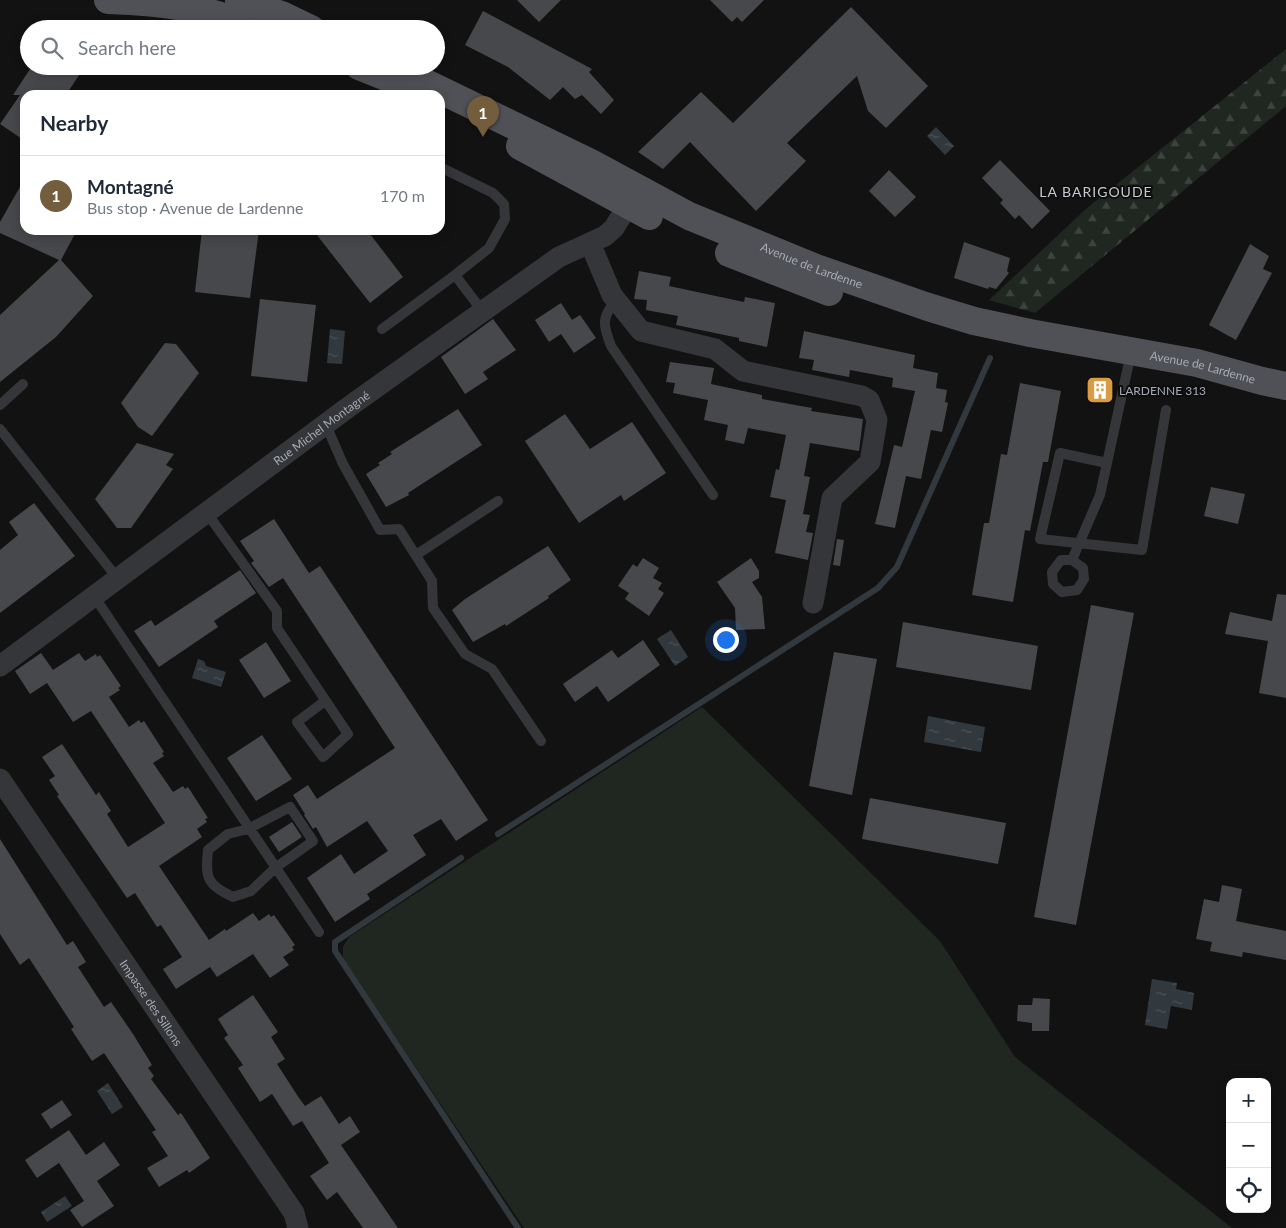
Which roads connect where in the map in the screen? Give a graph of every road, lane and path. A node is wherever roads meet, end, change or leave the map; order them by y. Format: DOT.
graph roads {
  1 [pos="108,0"];
  2 [pos="219,5"];
  3 [pos="245,20"];
  4 [pos="292,20"];
  5 [pos="380,75"];
  6 [pos="410,75"];
  7 [pos="414,90"];
  8 [pos="442,90"];
  9 [pos="445,91"];
  10 [pos="445,104"];
  11 [pos="445,169"];
  12 [pos="633,198"];
  13 [pos="590,243"];
  14 [pos="455,275"];
  15 [pos="616,300"];
  16 [pos="483,312"];
  17 [pos="382,329"];
  18 [pos="1129,359"];
  19 [pos="1274,383"];
  20 [pos="23,384"];
  21 [pos="0,405"];
  22 [pos="1166,410"];
  23 [pos="326,425"];
  24 [pos="0,429"];
  25 [pos="1107,464"];
  26 [pos="713,496"];
  27 [pos="498,501"];
  28 [pos="207,512"];
  29 [pos="1078,543"];
  30 [pos="416,555"];
  31 [pos="1072,560"];
  32 [pos="118,579"];
  33 [pos="94,596"];
  34 [pos="813,603"];
  35 [pos="0,666"];
  36 [pos="325,701"];
  37 [pos="541,741"];
  38 [pos="0,779"];
  39 [pos="248,829"];
  40 [pos="274,868"];
  41 [pos="319,932"];
  42 [pos="298,1228"];
  1 -- 2 [label="main road"];
  2 -- 3 [label="main road"];
  2 -- 4 [label="main road"];
  5 -- 7 [label="main road"];
  6 -- 8 [label="main road, Avenue de Lardenne"];
  9 -- 12 [label="main road, Avenue de Lardenne"];
  10 -- 12 [label="main road, Avenue de Lardenne"];
  11 -- 14 [label="lane"];
  12 -- 13 [label="street, Rue Michel Montagné"];
  12 -- 18 [label="main road, Avenue de Lardenne"];
  13 -- 15 [label="street"];
  13 -- 16 [label="street, Rue Michel Montagné"];
  14 -- 16 [label="lane"];
  14 -- 17 [label="lane"];
  15 -- 26 [label="lane"];
  15 -- 34 [label="street"];
  16 -- 23 [label="street, Rue Michel Montagné"];
  18 -- 19 [label="main road, Avenue de Lardenne"];
  18 -- 25 [label="lane"];
  20 -- 21 [label="lane"];
  22 -- 29 [label="lane"];
  23 -- 28 [label="street, Rue Michel Montagné"];
  23 -- 30 [label="lane"];
  24 -- 32 [label="lane"];
  25 -- 29 [label="lane"];
  25 -- 29 [label="lane"];
  27 -- 30 [label="lane"];
  28 -- 32 [label="street, Rue Michel Montagné"];
  28 -- 36 [label="lane"];
  29 -- 31 [label="lane"];
  30 -- 37 [label="lane"];
  32 -- 33 [label="street, Rue Michel Montagné"];
  33 -- 35 [label="street, Rue Michel Montagné"];
  33 -- 39 [label="lane"];
  36 -- 36 [label="lane"];
  38 -- 42 [label="street, Impasse des Sillons"];
  39 -- 40 [label="lane"];
  39 -- 40 [label="lane"];
  39 -- 40 [label="lane"];
  40 -- 41 [label="lane"];
}
